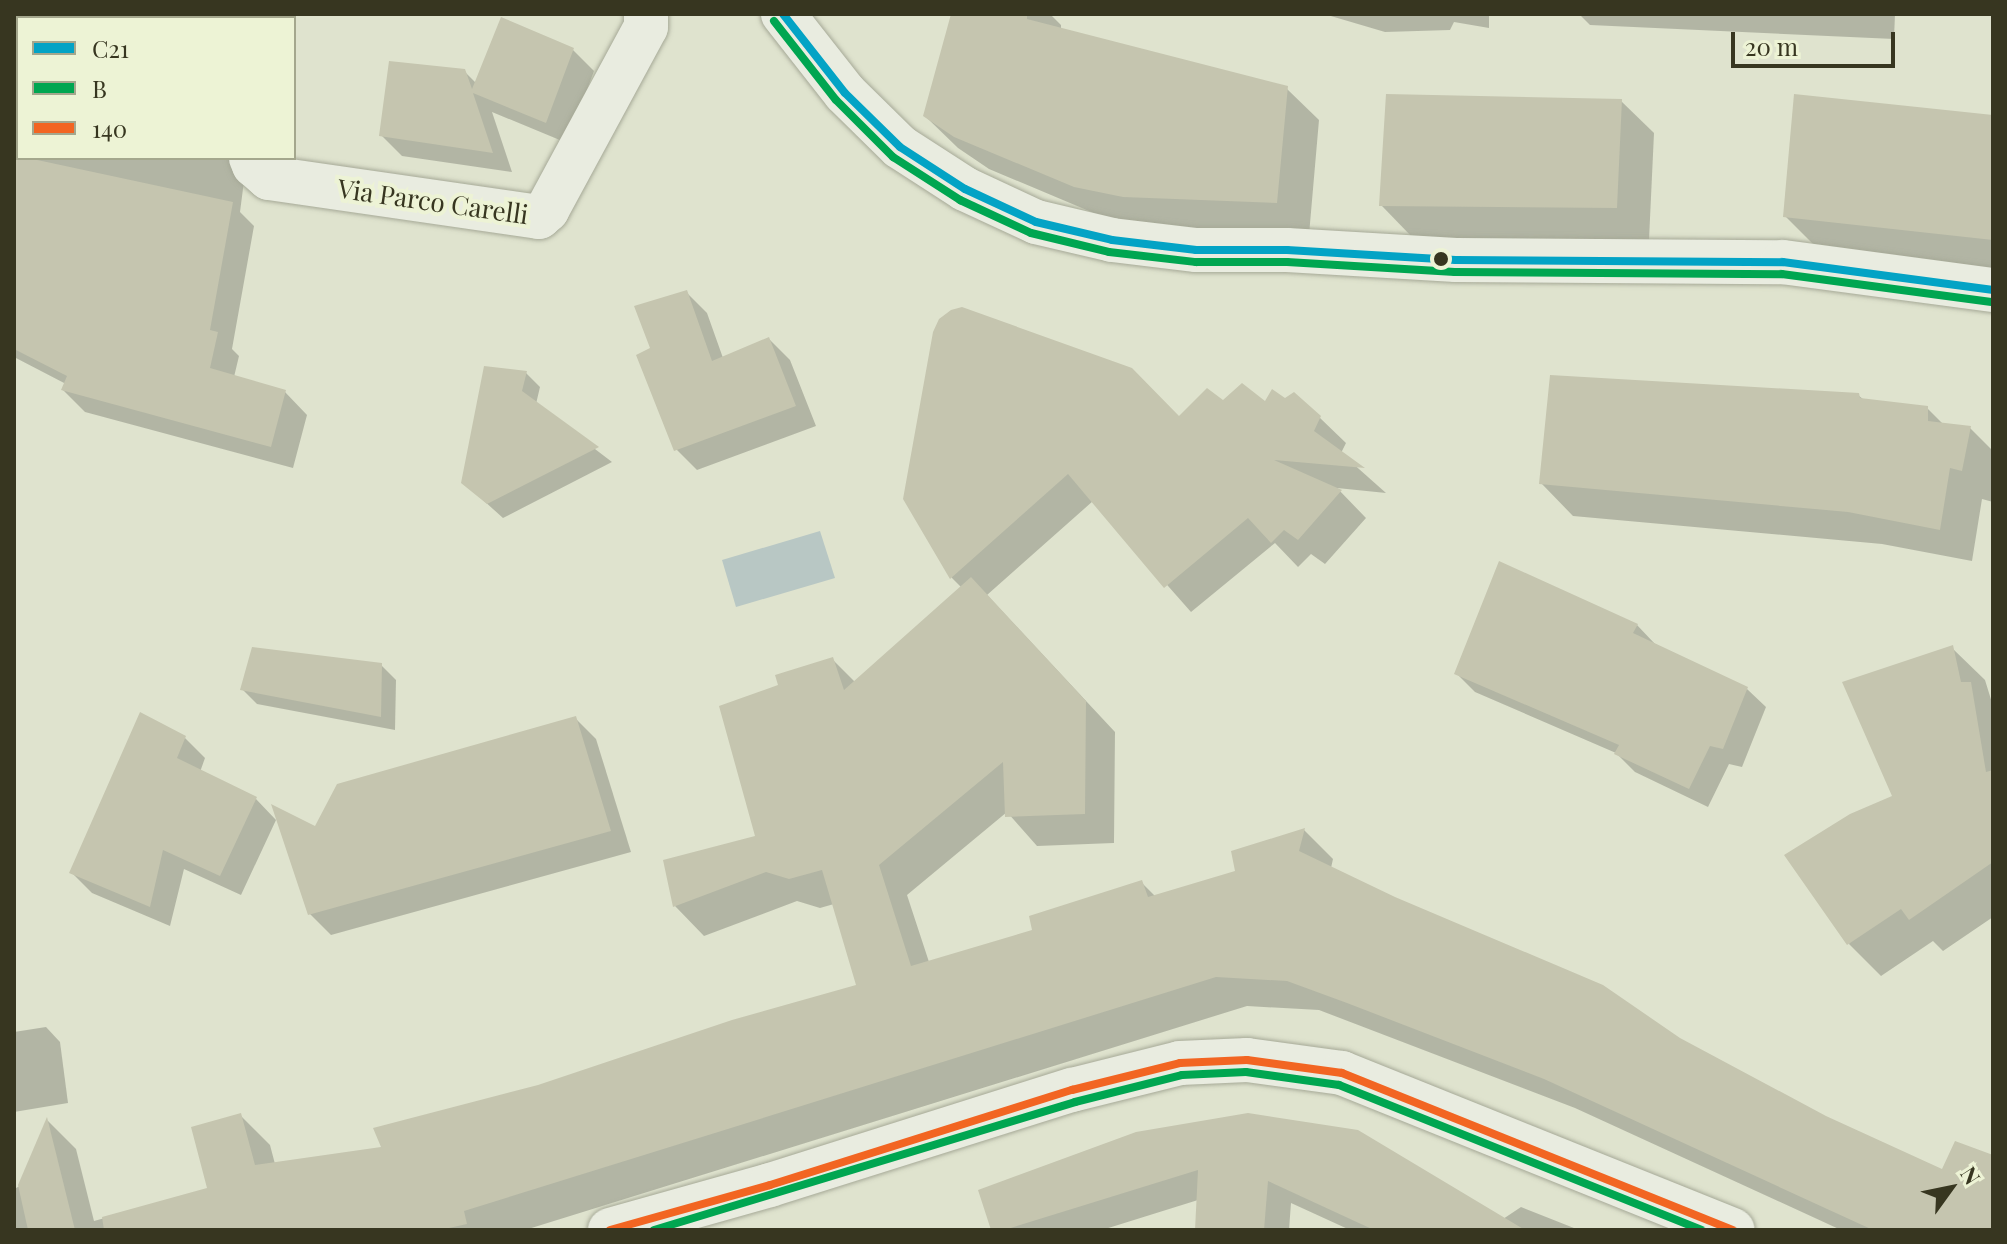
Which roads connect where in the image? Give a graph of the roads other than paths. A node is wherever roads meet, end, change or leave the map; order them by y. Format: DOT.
graph roads {
  1 [pos="646,14"];
  2 [pos="783,14"];
  3 [pos="252,160"];
  4 [pos="1993,290"];
  5 [pos="610,1230"];
  6 [pos="1733,1230"];
  1 -- 3 [label="street, Via Parco Carelli"];
  2 -- 4 [label="street"];
  5 -- 6 [label="street"];
}
